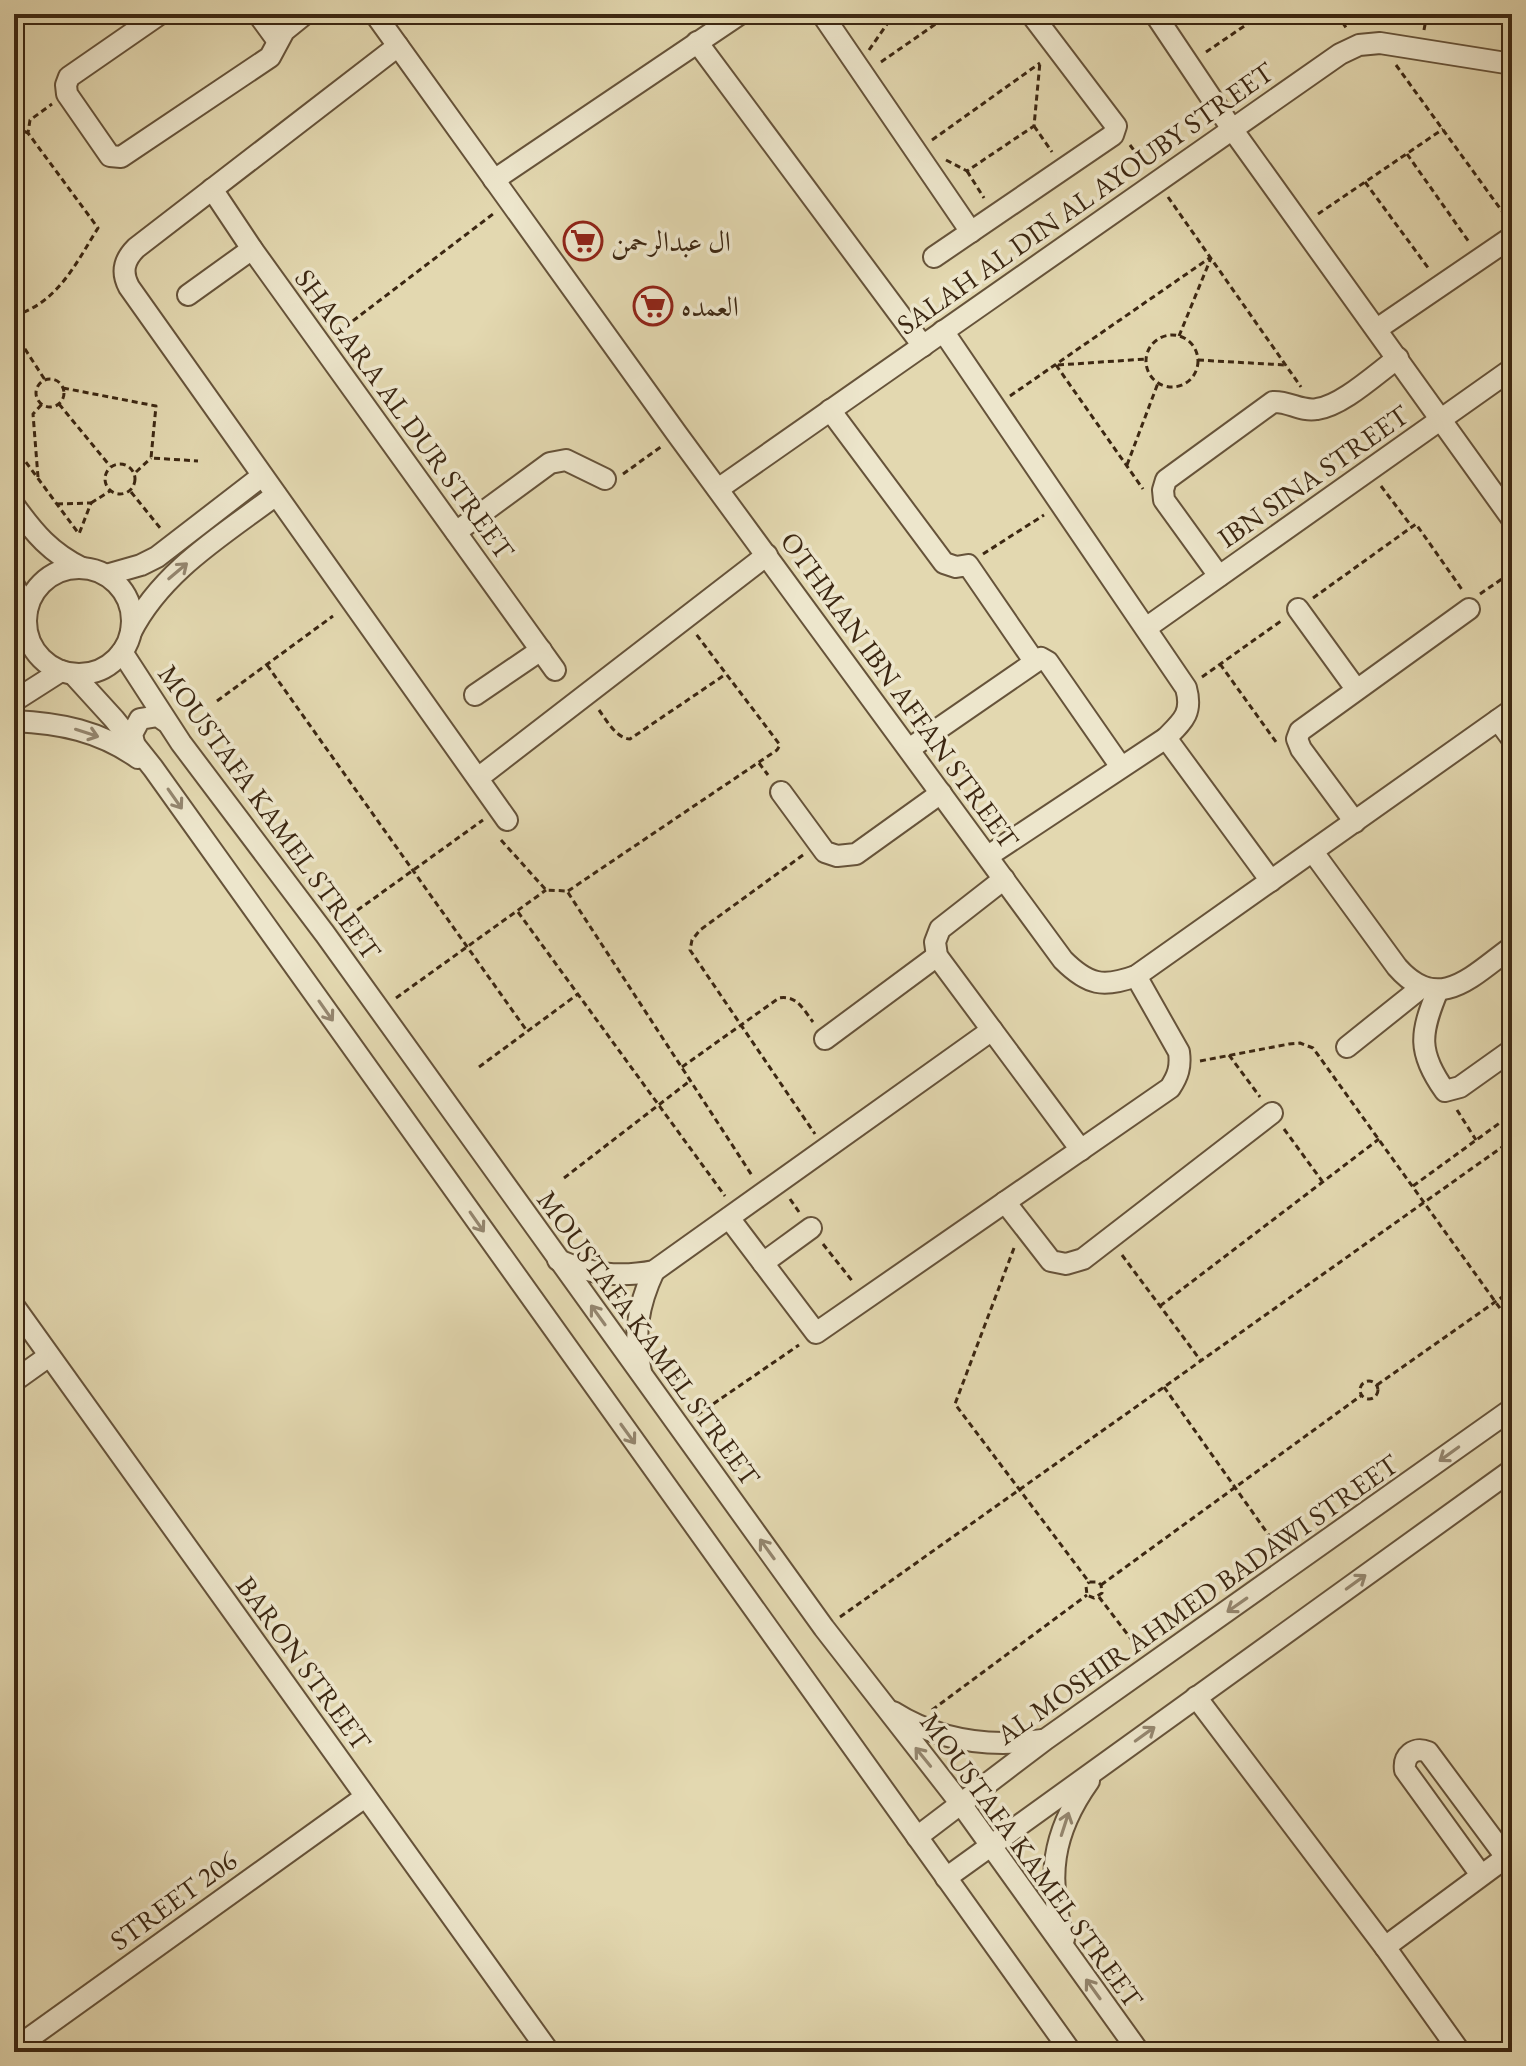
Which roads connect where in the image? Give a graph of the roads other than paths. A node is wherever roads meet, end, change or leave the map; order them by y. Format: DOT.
graph roads {
  1 [pos="160,14"];
  2 [pos="258,14"];
  3 [pos="305,14"];
  4 [pos="375,14"];
  5 [pos="740,14"];
  6 [pos="822,14"];
  7 [pos="1031,14"];
  8 [pos="1155,14"];
  9 [pos="277,40"];
  10 [pos="697,42"];
  11 [pos="398,46"];
  12 [pos="1512,64"];
  13 [pos="1232,129"];
  14 [pos="494,180"];
  15 [pos="212,189"];
  16 [pos="971,232"];
  17 [pos="1512,237"];
  18 [pos="252,249"];
  19 [pos="934,257"];
  20 [pos="188,295"];
  21 [pos="1377,329"];
  22 [pos="943,331"];
  23 [pos="923,346"];
  24 [pos="1398,358"];
  25 [pos="1512,369"];
  26 [pos="830,410"];
  27 [pos="1441,419"];
  28 [pos="262,476"];
  29 [pos="605,479"];
  30 [pos="718,489"];
  31 [pos="276,495"];
  32 [pos="19,512"];
  33 [pos="1512,519"];
  34 [pos="456,532"];
  35 [pos="14,539"];
  36 [pos="767,555"];
  37 [pos="82,568"];
  38 [pos="106,575"];
  39 [pos="1219,576"];
  40 [pos="14,585"];
  41 [pos="1298,609"];
  42 [pos="1469,609"];
  43 [pos="22,622"];
  44 [pos="1146,628"];
  45 [pos="131,632"];
  46 [pos="541,650"];
  47 [pos="122,652"];
  48 [pos="1034,661"];
  49 [pos="555,670"];
  50 [pos="67,672"];
  51 [pos="1356,689"];
  52 [pos="475,695"];
  53 [pos="14,701"];
  54 [pos="1505,715"];
  55 [pos="14,721"];
  56 [pos="165,721"];
  57 [pos="1166,738"];
  58 [pos="1512,739"];
  59 [pos="134,743"];
  60 [pos="909,749"];
  61 [pos="1121,767"];
  62 [pos="153,768"];
  63 [pos="478,778"];
  64 [pos="781,792"];
  65 [pos="941,793"];
  66 [pos="1355,822"];
  67 [pos="500,825"];
  68 [pos="1313,852"];
  69 [pos="988,856"];
  70 [pos="1004,879"];
  71 [pos="1271,881"];
  72 [pos="1512,947"];
  73 [pos="937,956"];
  74 [pos="1136,976"];
  75 [pos="1430,989"];
  76 [pos="992,1030"];
  77 [pos="825,1039"];
  78 [pos="1347,1047"];
  79 [pos="1512,1050"];
  80 [pos="1272,1113"];
  81 [pos="1081,1150"];
  82 [pos="1005,1202"];
  83 [pos="733,1215"];
  84 [pos="811,1228"];
  85 [pos="558,1260"];
  86 [pos="763,1263"];
  87 [pos="654,1271"];
  88 [pos="14,1306"];
  89 [pos="49,1356"];
  90 [pos="642,1376"];
  91 [pos="14,1381"];
  92 [pos="1512,1409"];
  93 [pos="1512,1470"];
  94 [pos="1196,1697"];
  95 [pos="877,1700"];
  96 [pos="1046,1739"];
  97 [pos="1099,1767"];
  98 [pos="365,1797"];
  99 [pos="961,1804"];
  100 [pos="917,1837"];
  101 [pos="990,1846"];
  102 [pos="1509,1855"];
  103 [pos="1481,1875"];
  104 [pos="946,1878"];
  105 [pos="1385,1947"];
  106 [pos="1068,1954"];
  107 [pos="14,2049"];
  108 [pos="549,2052"];
  109 [pos="1071,2052"];
  110 [pos="1139,2052"];
  111 [pos="1460,2052"];
  1 -- 9 [label="street"];
  2 -- 9 [label="street"];
  3 -- 9 [label="street"];
  4 -- 11 [label="street, OTHMAN IBN AFFAN STREET"];
  5 -- 10 [label="street"];
  6 -- 16 [label="street"];
  7 -- 16 [label="street"];
  8 -- 13 [label="street"];
  10 -- 14 [label="street"];
  10 -- 23 [label="street"];
  11 -- 14 [label="street, OTHMAN IBN AFFAN STREET"];
  11 -- 15 [label="street"];
  12 -- 13 [label="street, SALAH AL DIN AL AYOUBY STREET"];
  13 -- 21 [label="street"];
  13 -- 22 [label="street, SALAH AL DIN AL AYOUBY STREET"];
  14 -- 30 [label="street, OTHMAN IBN AFFAN STREET"];
  15 -- 18 [label="street, SHAGARA AL DUR STREET"];
  15 -- 28 [label="street"];
  16 -- 19 [label="street"];
  17 -- 21 [label="street"];
  18 -- 20 [label="street"];
  18 -- 34 [label="street, SHAGARA AL DUR STREET"];
  21 -- 24 [label="street"];
  22 -- 23 [label="street, SALAH AL DIN AL AYOUBY STREET"];
  22 -- 44 [label="street"];
  23 -- 26 [label="street, SALAH AL DIN AL AYOUBY STREET"];
  24 -- 27 [label="street"];
  24 -- 39 [label="street"];
  25 -- 27 [label="street, IBN SINA STREET"];
  26 -- 30 [label="street, SALAH AL DIN AL AYOUBY STREET"];
  26 -- 48 [label="street"];
  27 -- 33 [label="street"];
  27 -- 39 [label="street, IBN SINA STREET"];
  28 -- 31 [label="street"];
  28 -- 38 [label="street"];
  29 -- 34 [label="street"];
  30 -- 36 [label="street, OTHMAN IBN AFFAN STREET"];
  45 -- 31 [label="street, one-way"];
  31 -- 63 [label="street"];
  32 -- 35 [label="street"];
  32 -- 37 [label="street"];
  34 -- 46 [label="street, SHAGARA AL DUR STREET"];
  36 -- 60 [label="street, OTHMAN IBN AFFAN STREET"];
  36 -- 63 [label="street"];
  37 -- 38 [label="street"];
  37 -- 43 [label="street"];
  38 -- 45 [label="street"];
  39 -- 44 [label="street, IBN SINA STREET"];
  40 -- 43 [label="street"];
  41 -- 51 [label="street"];
  42 -- 51 [label="street"];
  43 -- 50 [label="street"];
  44 -- 57 [label="street"];
  45 -- 47 [label="street"];
  46 -- 49 [label="street, SHAGARA AL DUR STREET"];
  46 -- 52 [label="street"];
  47 -- 50 [label="street"];
  47 -- 56 [label="street, MOUSTAFA KAMEL STREET"];
  48 -- 60 [label="street"];
  48 -- 61 [label="street"];
  50 -- 53 [label="street"];
  50 -- 59 [label="street"];
  51 -- 66 [label="street"];
  54 -- 58 [label="street"];
  54 -- 66 [label="street, OTHMAN IBN AFFAN STREET"];
  55 -- 62 [label="street, one-way"];
  56 -- 59 [label="street"];
  56 -- 85 [label="street, MOUSTAFA KAMEL STREET"];
  57 -- 61 [label="street"];
  57 -- 71 [label="street"];
  59 -- 62 [label="street"];
  60 -- 65 [label="street, OTHMAN IBN AFFAN STREET"];
  61 -- 69 [label="street"];
  62 -- 100 [label="street, one-way"];
  63 -- 67 [label="street"];
  64 -- 65 [label="street"];
  65 -- 69 [label="street, OTHMAN IBN AFFAN STREET"];
  66 -- 68 [label="street, OTHMAN IBN AFFAN STREET"];
  68 -- 71 [label="street, OTHMAN IBN AFFAN STREET"];
  68 -- 75 [label="street"];
  69 -- 70 [label="street, OTHMAN IBN AFFAN STREET"];
  70 -- 73 [label="street"];
  70 -- 74 [label="street, OTHMAN IBN AFFAN STREET"];
  71 -- 74 [label="street, OTHMAN IBN AFFAN STREET"];
  72 -- 75 [label="street"];
  73 -- 76 [label="street"];
  73 -- 77 [label="street"];
  74 -- 81 [label="street"];
  75 -- 78 [label="street"];
  75 -- 79 [label="street"];
  76 -- 81 [label="street"];
  76 -- 83 [label="street"];
  80 -- 82 [label="street"];
  81 -- 82 [label="street"];
  82 -- 86 [label="street"];
  83 -- 86 [label="street"];
  83 -- 87 [label="street"];
  84 -- 86 [label="street"];
  85 -- 87 [label="street"];
  90 -- 85 [label="street, MOUSTAFA KAMEL STREET, one-way"];
  87 -- 90 [label="street"];
  88 -- 89 [label="street, BARON STREET"];
  89 -- 91 [label="street"];
  89 -- 98 [label="street, BARON STREET"];
  95 -- 90 [label="street, MOUSTAFA KAMEL STREET, one-way"];
  92 -- 96 [label="street, AL MOSHIR AHMED BADAWI STREET, one-way"];
  94 -- 93 [label="street, one-way"];
  97 -- 94 [label="street, one-way"];
  94 -- 105 [label="street"];
  95 -- 96 [label="street"];
  99 -- 95 [label="street, MOUSTAFA KAMEL STREET, one-way"];
  96 -- 99 [label="street, AL MOSHIR AHMED BADAWI STREET"];
  97 -- 101 [label="street"];
  106 -- 97 [label="street, one-way"];
  98 -- 107 [label="street, STREET 206"];
  98 -- 108 [label="street, BARON STREET"];
  99 -- 100 [label="street, AL MOSHIR AHMED BADAWI STREET"];
  99 -- 101 [label="street, MOUSTAFA KAMEL STREET"];
  100 -- 104 [label="street"];
  101 -- 104 [label="street"];
  101 -- 106 [label="street, MOUSTAFA KAMEL STREET"];
  102 -- 103 [label="street"];
  102 -- 103 [label="street"];
  103 -- 105 [label="street"];
  104 -- 109 [label="street"];
  105 -- 111 [label="street"];
  110 -- 106 [label="street, MOUSTAFA KAMEL STREET, one-way"];
}
